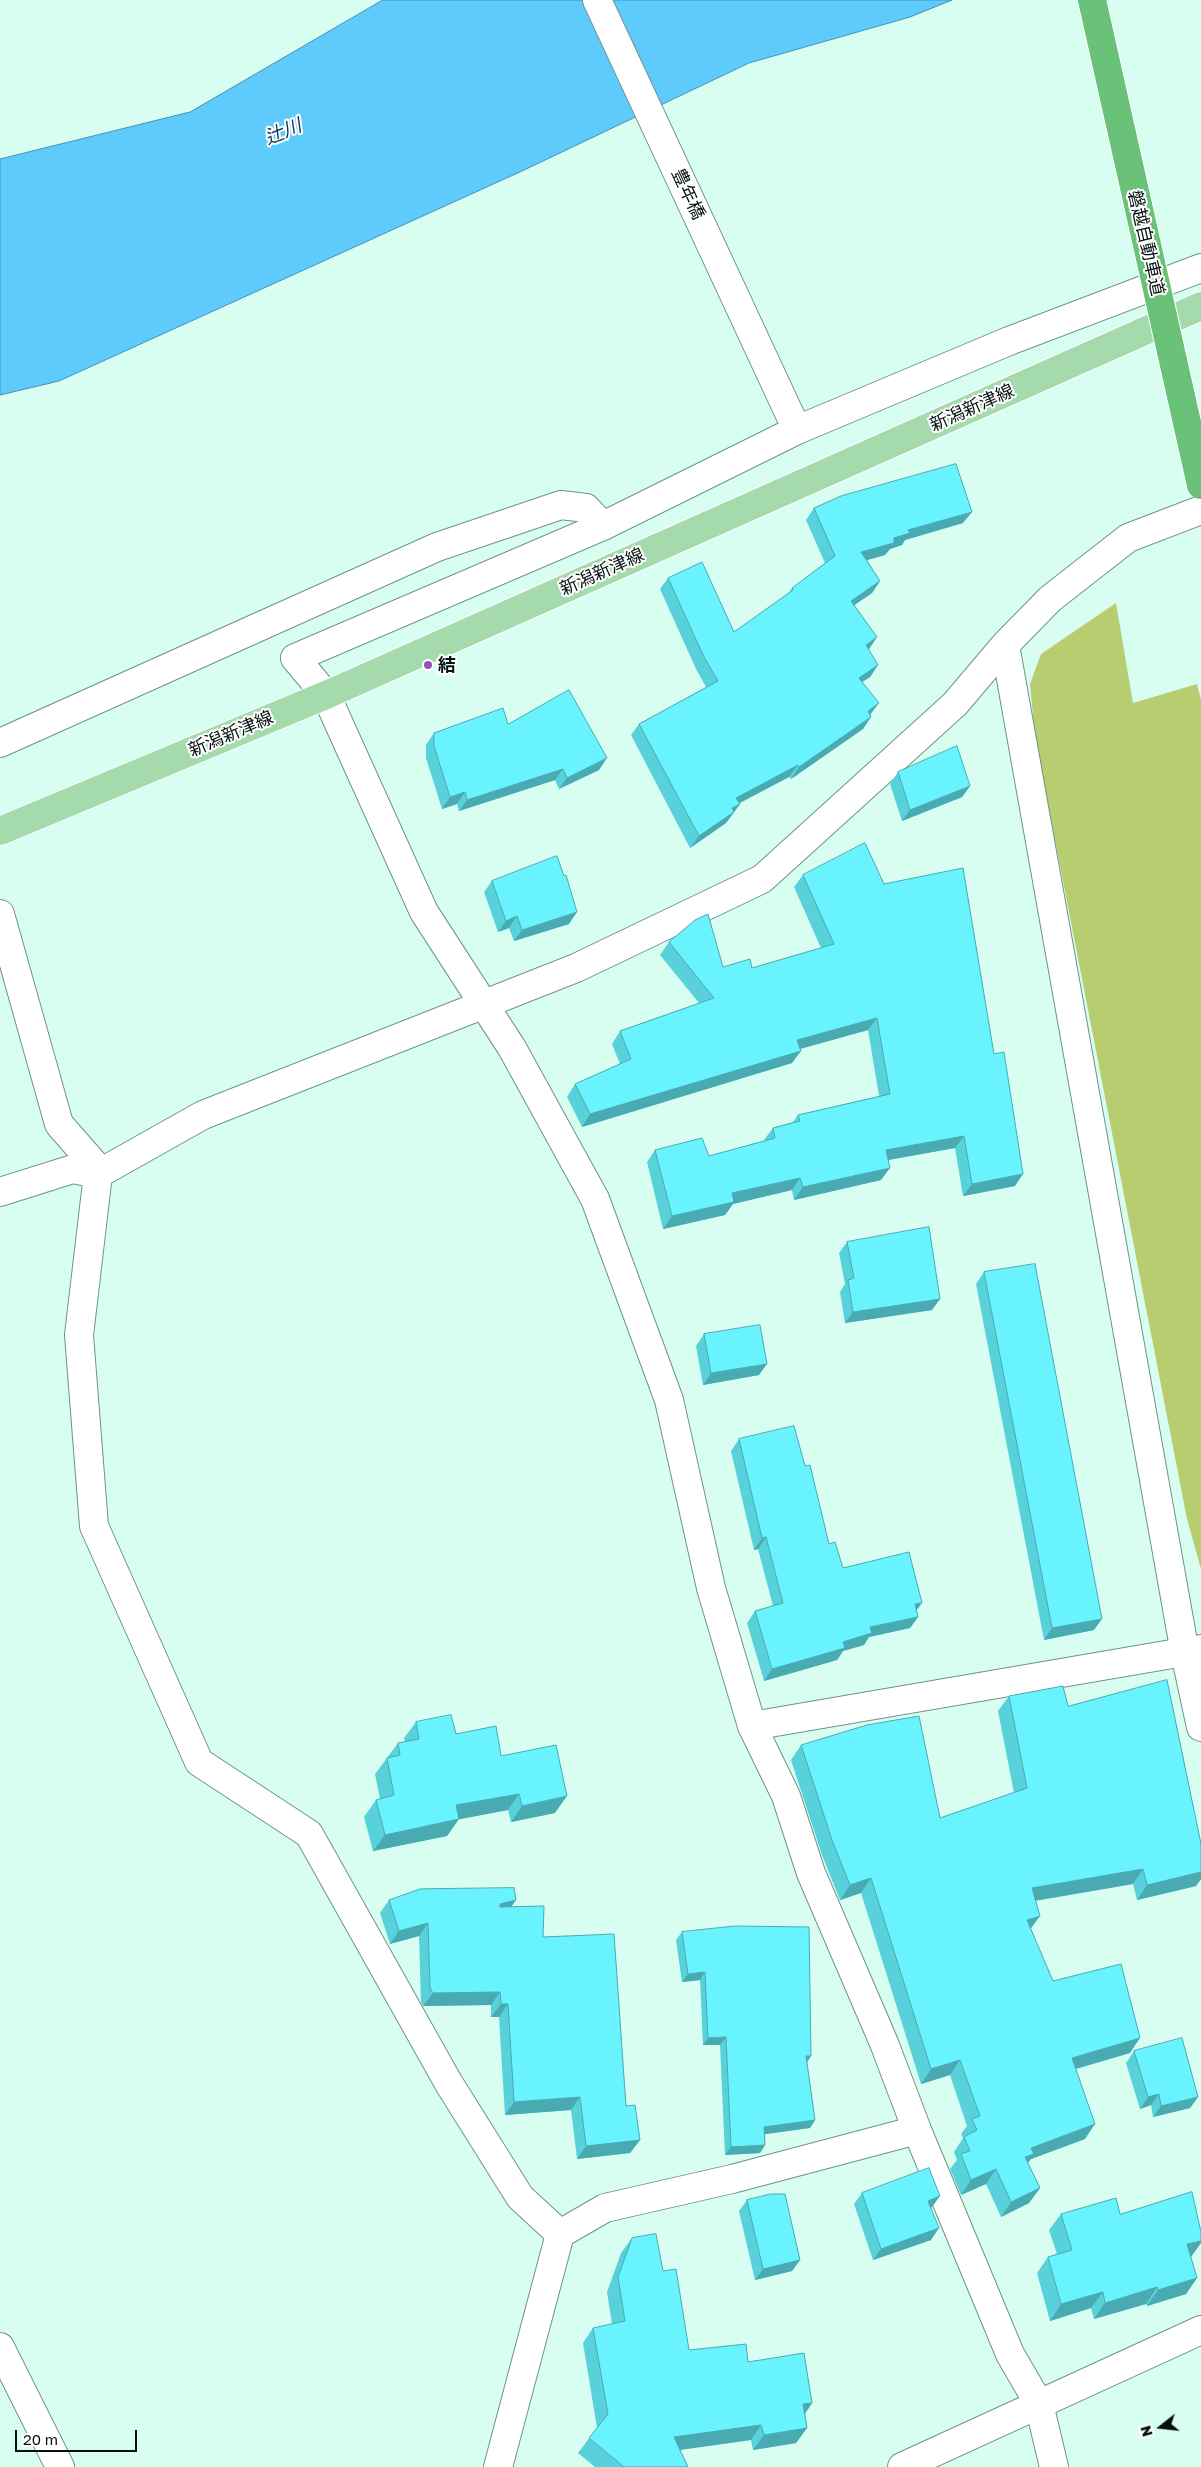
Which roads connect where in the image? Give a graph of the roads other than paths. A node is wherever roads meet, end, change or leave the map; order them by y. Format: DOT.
graph roads {
  1 [pos="597,0"];
  2 [pos="1092,0"];
  3 [pos="1201,268"];
  4 [pos="1201,306"];
  5 [pos="797,430"];
  6 [pos="1201,486"];
  7 [pos="1201,510"];
  8 [pos="603,526"];
  9 [pos="1005,645"];
  10 [pos="326,695"];
  11 [pos="0,743"];
  12 [pos="0,831"];
  13 [pos="0,914"];
  14 [pos="484,1004"];
  15 [pos="100,1173"];
  16 [pos="0,1192"];
  17 [pos="1193,1651"];
  18 [pos="752,1726"];
  19 [pos="1201,1727"];
  20 [pos="917,2130"];
  21 [pos="560,2234"];
  22 [pos="1201,2330"];
  23 [pos="0,2347"];
  24 [pos="1040,2404"];
  25 [pos="60,2467"];
  26 [pos="498,2467"];
  27 [pos="902,2467"];
  28 [pos="1054,2467"];
  1 -- 5 [label="street, 豊年橋"];
  2 -- 6 [label="highway, 磐越自動車道, bridge"];
  3 -- 5 [label="street"];
  4 -- 10 [label="main road, 新潟新津線"];
  5 -- 8 [label="street"];
  7 -- 9 [label="street"];
  8 -- 10 [label="street"];
  8 -- 11 [label="street"];
  9 -- 14 [label="street"];
  9 -- 17 [label="street"];
  10 -- 12 [label="main road, 新潟新津線"];
  10 -- 14 [label="street"];
  13 -- 15 [label="street"];
  14 -- 15 [label="street"];
  14 -- 18 [label="street"];
  15 -- 16 [label="street"];
  15 -- 21 [label="street"];
  17 -- 18 [label="street"];
  17 -- 19 [label="street"];
  18 -- 20 [label="street"];
  20 -- 21 [label="street"];
  20 -- 24 [label="street"];
  21 -- 26 [label="street"];
  22 -- 24 [label="street"];
  23 -- 25 [label="street"];
  24 -- 27 [label="street"];
  24 -- 28 [label="street"];
}
